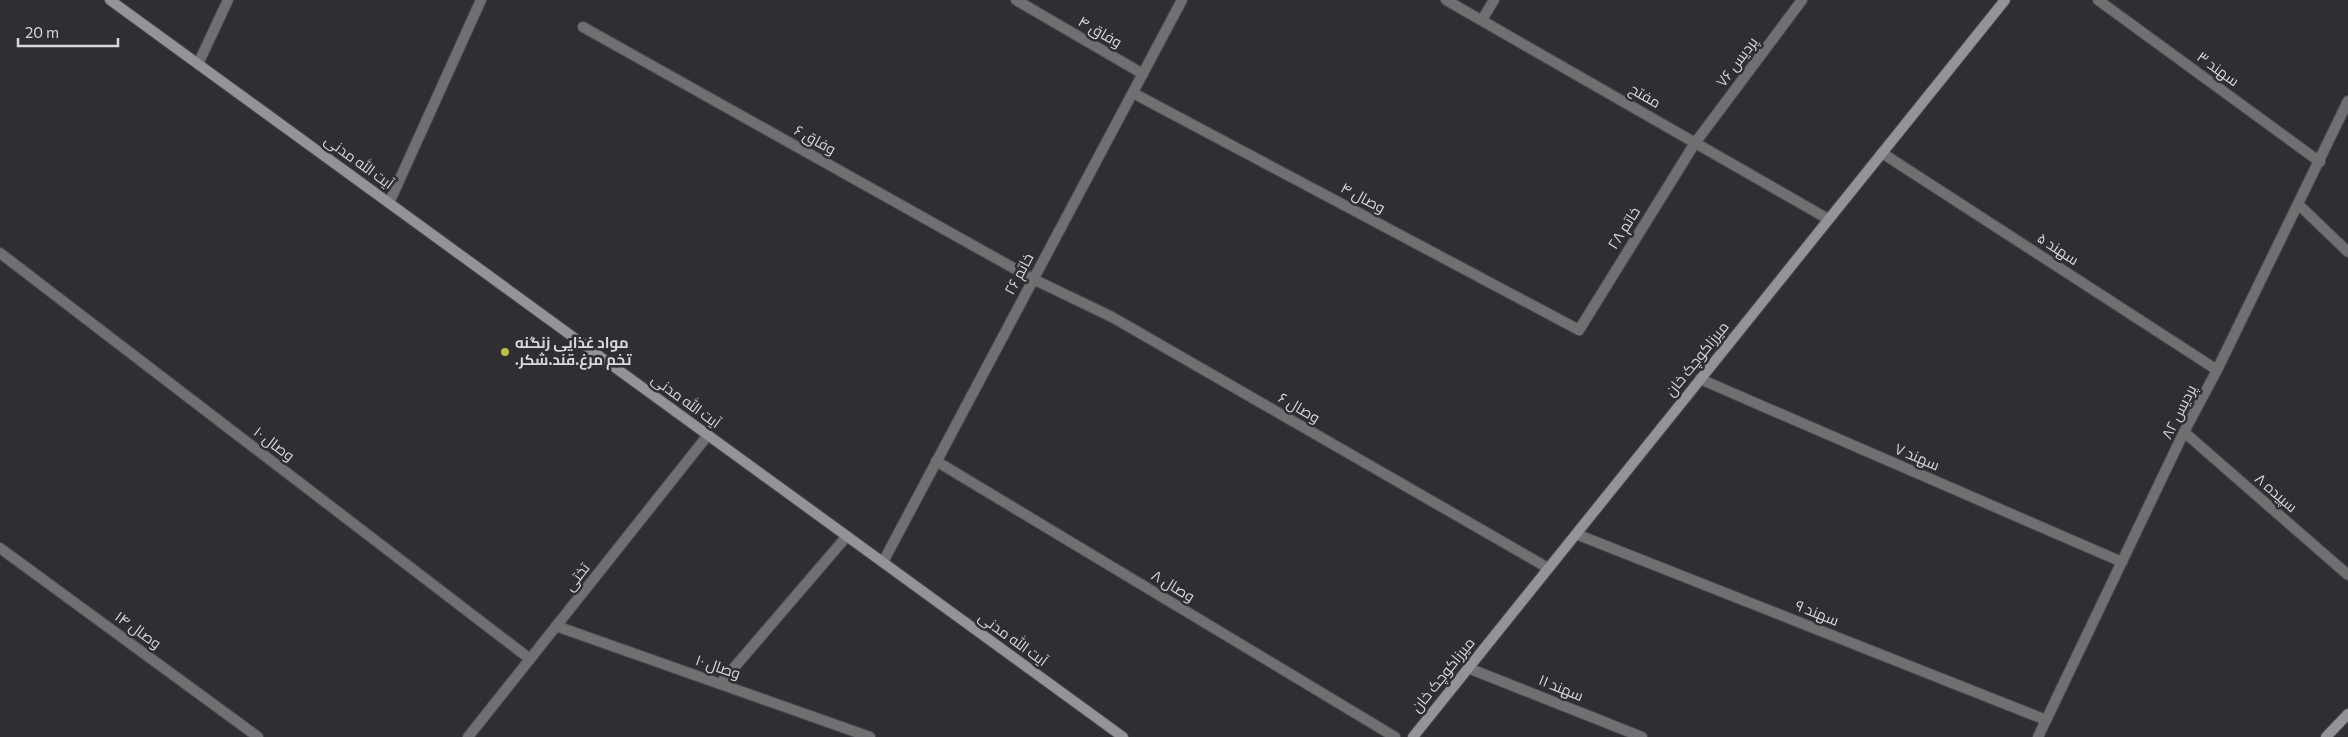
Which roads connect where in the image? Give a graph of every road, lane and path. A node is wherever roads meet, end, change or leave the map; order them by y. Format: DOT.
graph roads {
  1 [pos="110,0"];
  2 [pos="228,0"];
  3 [pos="481,0"];
  4 [pos="1016,0"];
  5 [pos="1182,0"];
  6 [pos="1446,0"];
  7 [pos="1494,0"];
  8 [pos="1802,0"];
  9 [pos="2005,0"];
  10 [pos="2098,0"];
  11 [pos="1482,20"];
  12 [pos="583,27"];
  13 [pos="198,64"];
  14 [pos="1143,74"];
  15 [pos="1132,93"];
  16 [pos="2348,101"];
  17 [pos="1695,143"];
  18 [pos="1882,153"];
  19 [pos="2320,162"];
  20 [pos="389,203"];
  21 [pos="2298,204"];
  22 [pos="1828,220"];
  23 [pos="2348,252"];
  24 [pos="0,253"];
  25 [pos="1033,279"];
  26 [pos="1580,330"];
  27 [pos="2218,370"];
  28 [pos="1700,379"];
  29 [pos="2184,432"];
  30 [pos="708,435"];
  31 [pos="936,461"];
  32 [pos="1576,534"];
  33 [pos="847,536"];
  34 [pos="0,548"];
  35 [pos="883,562"];
  36 [pos="2122,562"];
  37 [pos="1548,568"];
  38 [pos="2348,576"];
  39 [pos="556,626"];
  40 [pos="530,659"];
  41 [pos="1468,668"];
  42 [pos="720,684"];
  43 [pos="2348,714"];
  44 [pos="2046,720"];
  45 [pos="258,737"];
  46 [pos="468,737"];
  47 [pos="870,737"];
  48 [pos="1123,737"];
  49 [pos="1395,737"];
  50 [pos="1412,737"];
  51 [pos="1642,737"];
  52 [pos="2038,737"];
  53 [pos="2326,737"];
  1 -- 13 [label="main road, آیت الله مدنی"];
  2 -- 13 [label="street"];
  3 -- 20 [label="street"];
  4 -- 14 [label="street, وفاق ۴"];
  5 -- 14 [label="street, خاتم ۲۶"];
  6 -- 11 [label="street, مفتح"];
  7 -- 11 [label="street"];
  8 -- 17 [label="street, پردیس ۷۶"];
  9 -- 18 [label="main road, میرزاکوچک خان"];
  10 -- 19 [label="street, سهند ۳"];
  11 -- 17 [label="street, مفتح"];
  12 -- 25 [label="street, وفاق ۶"];
  13 -- 20 [label="main road, آیت الله مدنی"];
  14 -- 15 [label="street, خاتم ۲۶"];
  15 -- 25 [label="street, خاتم ۲۶"];
  15 -- 26 [label="street, وصال ۴"];
  16 -- 19 [label="street, پردیس ۸۲"];
  17 -- 22 [label="street, مفتح"];
  17 -- 26 [label="street, خاتم ۲۸"];
  18 -- 22 [label="main road, میرزاکوچک خان"];
  18 -- 27 [label="street, سهند ۵"];
  19 -- 21 [label="street, پردیس ۸۲"];
  20 -- 30 [label="main road, آیت الله مدنی"];
  21 -- 23 [label="street"];
  21 -- 27 [label="street, پردیس ۸۲"];
  22 -- 28 [label="main road, میرزاکوچک خان"];
  24 -- 40 [label="street, وصال ۱۰"];
  25 -- 31 [label="street, خاتم ۲۶"];
  25 -- 37 [label="street, وصال ۶"];
  27 -- 29 [label="street, پردیس ۸۲"];
  28 -- 32 [label="main road, میرزاکوچک خان"];
  28 -- 36 [label="street, سهند ۷"];
  29 -- 36 [label="street, پردیس ۸۲"];
  29 -- 38 [label="street, سپیده ۸"];
  30 -- 33 [label="main road, آیت الله مدنی"];
  30 -- 39 [label="street, تختی"];
  31 -- 35 [label="street, خاتم ۲۶"];
  31 -- 49 [label="street, وصال ۸"];
  32 -- 37 [label="main road, میرزاکوچک خان"];
  32 -- 44 [label="street, سهند ۹"];
  33 -- 35 [label="main road, آیت الله مدنی"];
  33 -- 42 [label="street"];
  34 -- 45 [label="street, وصال ۱۴"];
  35 -- 48 [label="main road, آیت الله مدنی"];
  36 -- 44 [label="street, پردیس ۸۲"];
  37 -- 41 [label="main road, میرزاکوچک خان"];
  39 -- 40 [label="street, تختی"];
  39 -- 42 [label="street, وصال ۱۰"];
  40 -- 46 [label="street, تختی"];
  41 -- 50 [label="main road, میرزاکوچک خان"];
  41 -- 51 [label="street, سهند ۱۱"];
  42 -- 47 [label="street, وصال ۱۰"];
  43 -- 53 [label="main road"];
  44 -- 52 [label="street, پردیس ۸۲"];
}
